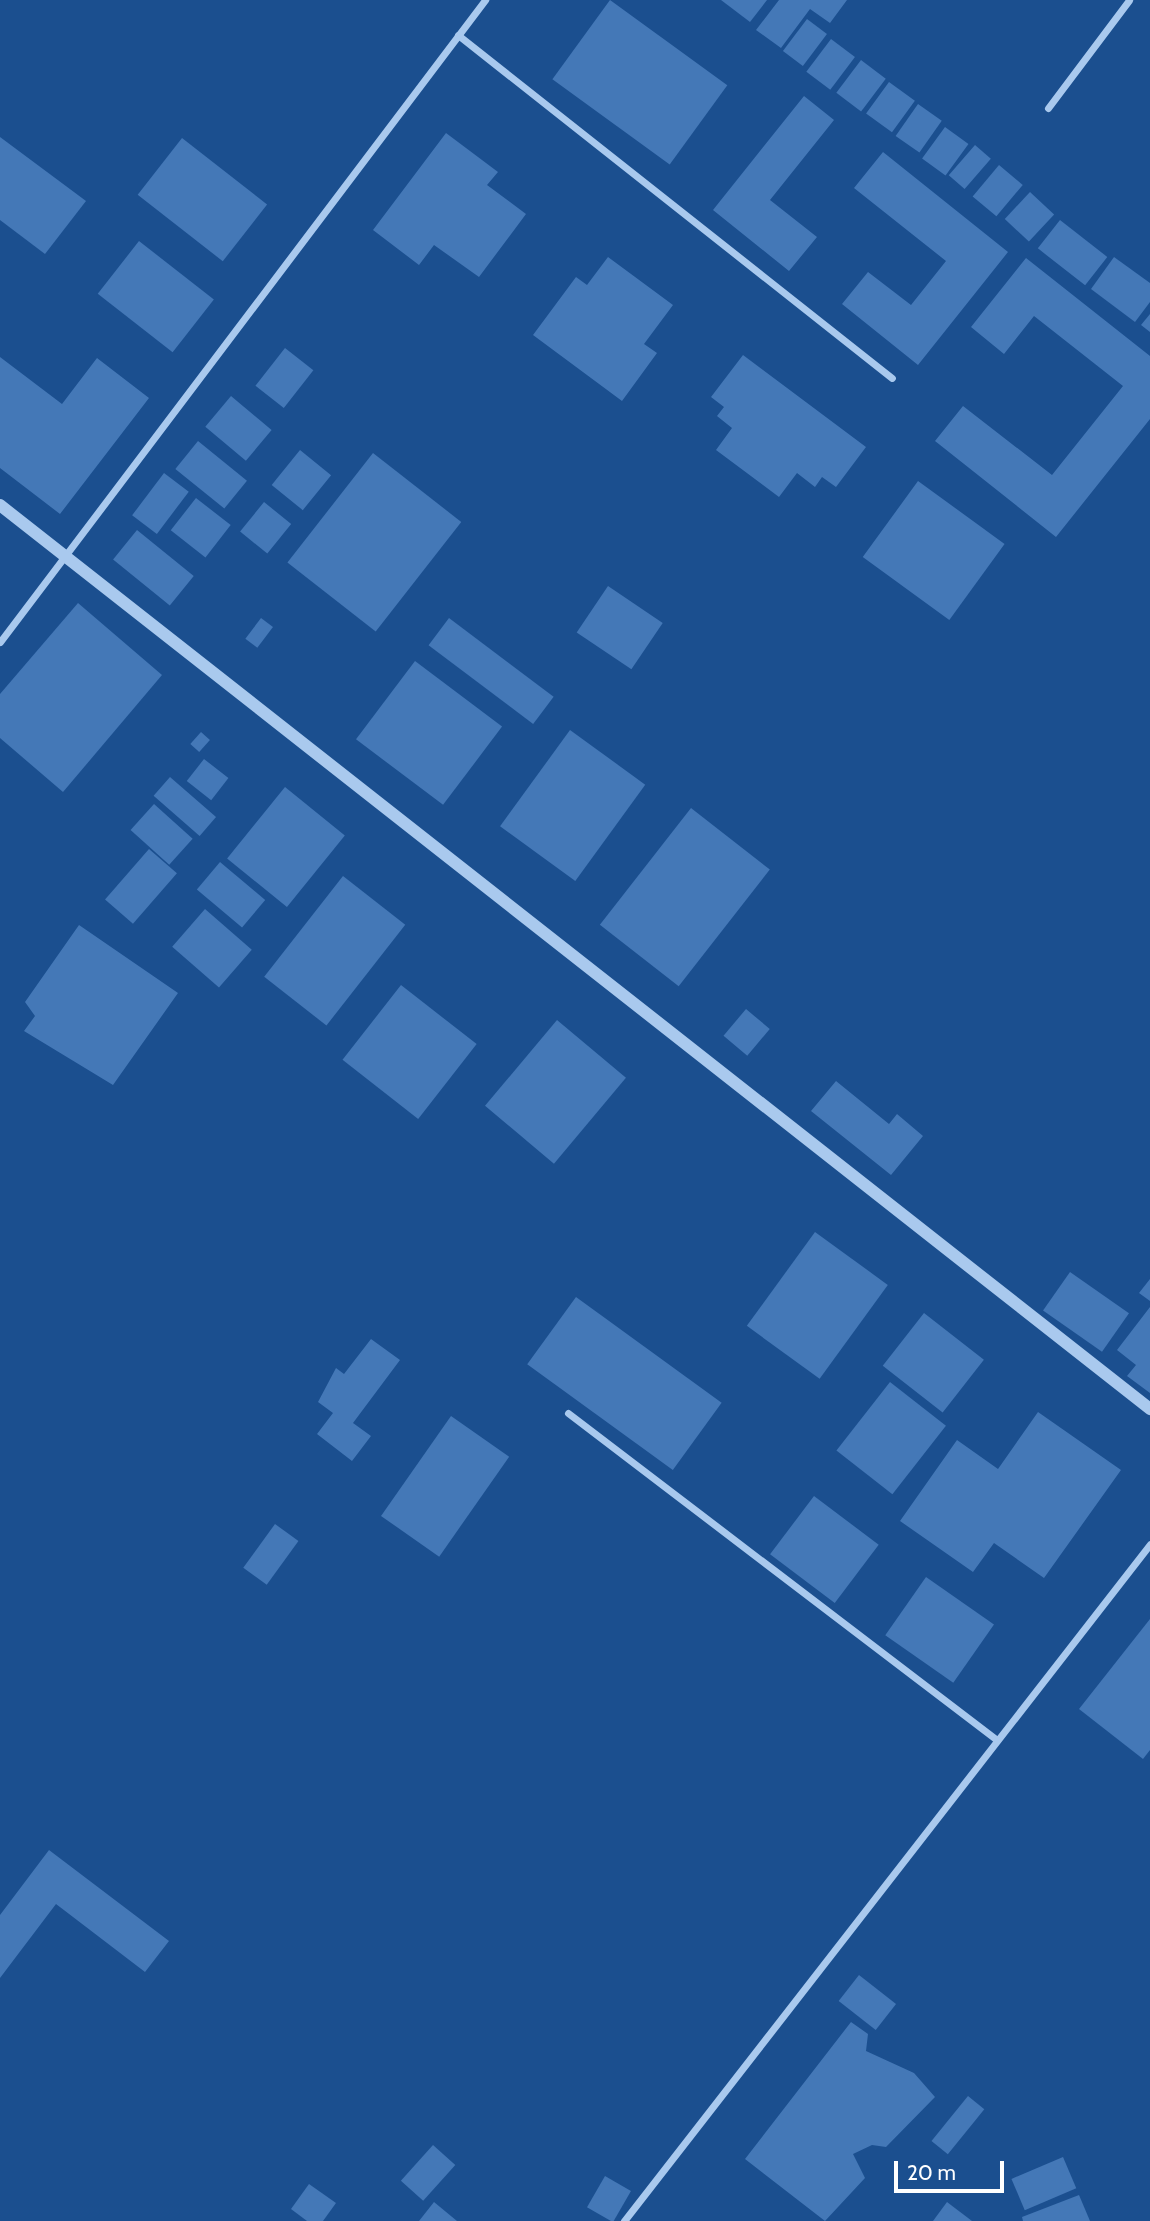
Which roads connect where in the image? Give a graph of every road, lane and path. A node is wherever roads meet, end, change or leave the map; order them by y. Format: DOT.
graph roads {
  1 [pos="485,0"];
  2 [pos="1129,0"];
  3 [pos="458,35"];
  4 [pos="1048,108"];
  5 [pos="892,378"];
  6 [pos="0,505"];
  7 [pos="69,554"];
  8 [pos="0,642"];
  9 [pos="1150,1409"];
  10 [pos="568,1413"];
  11 [pos="1150,1544"];
  12 [pos="997,1740"];
  13 [pos="624,2221"];
  1 -- 3 [label="street"];
  2 -- 4 [label="street"];
  3 -- 5 [label="street"];
  3 -- 7 [label="street"];
  6 -- 7 [label="street"];
  7 -- 8 [label="street"];
  7 -- 9 [label="street"];
  10 -- 12 [label="street"];
  11 -- 12 [label="street"];
  12 -- 13 [label="street"];
}
